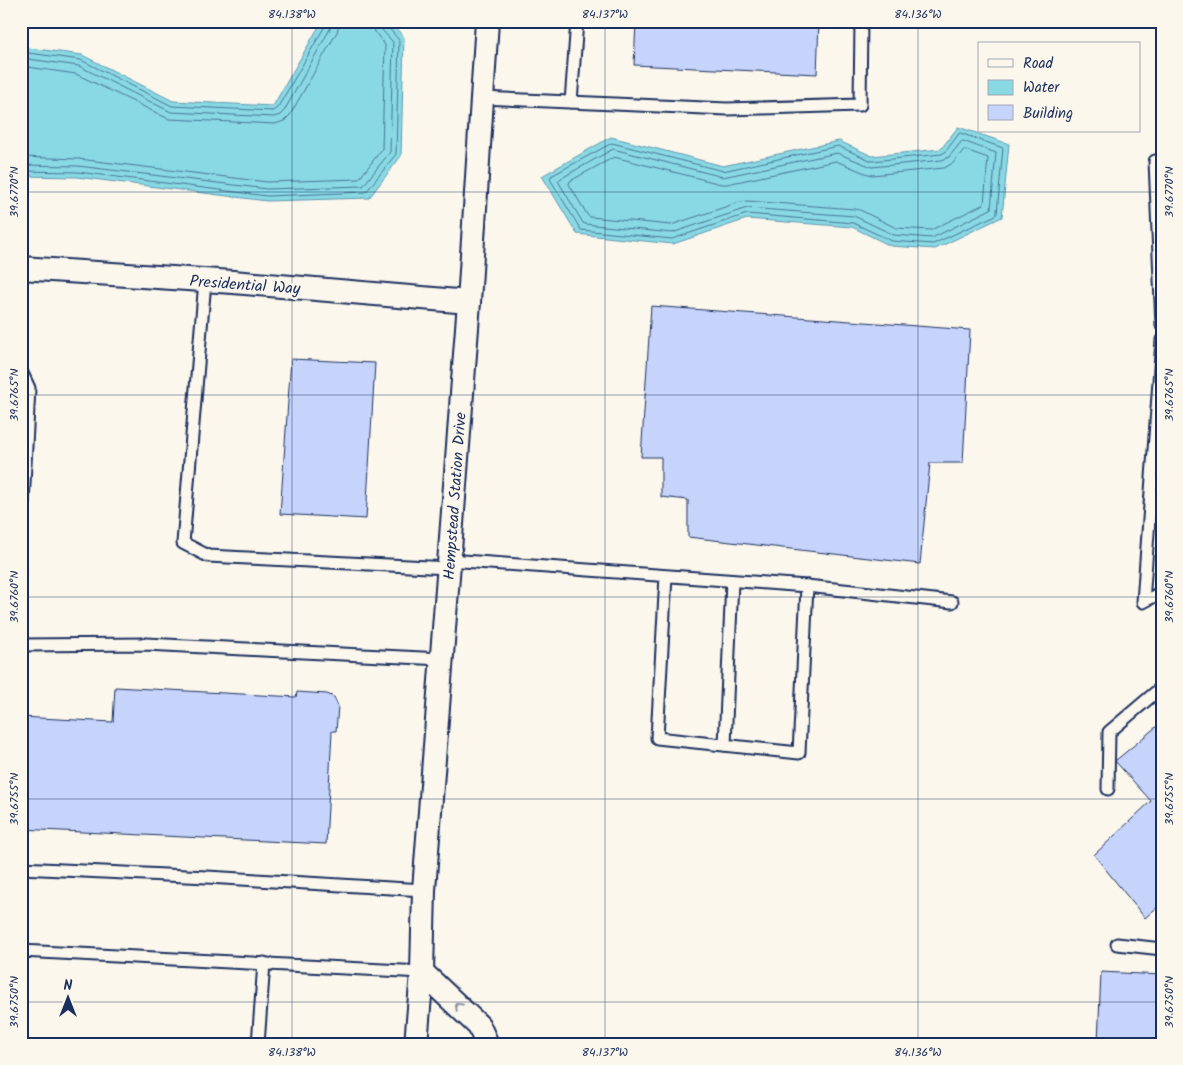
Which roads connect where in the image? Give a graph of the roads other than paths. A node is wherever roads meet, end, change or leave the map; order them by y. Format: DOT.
graph roads {
  1 [pos="487,21"];
  2 [pos="578,21"];
  3 [pos="861,21"];
  4 [pos="482,98"];
  5 [pos="571,102"];
  6 [pos="1155,162"];
  7 [pos="21,268"];
  8 [pos="205,280"];
  9 [pos="469,302"];
  10 [pos="1162,326"];
  11 [pos="1162,340"];
  12 [pos="21,371"];
  13 [pos="22,523"];
  14 [pos="449,564"];
  15 [pos="666,576"];
  16 [pos="732,581"];
  17 [pos="807,586"];
  18 [pos="1162,592"];
  19 [pos="952,602"];
  20 [pos="21,645"];
  21 [pos="442,659"];
  22 [pos="1162,687"];
  23 [pos="724,745"];
  24 [pos="1108,788"];
  25 [pos="21,868"];
  26 [pos="424,890"];
  27 [pos="1117,944"];
  28 [pos="1162,949"];
  29 [pos="21,950"];
  30 [pos="264,963"];
  31 [pos="422,972"];
  32 [pos="258,1044"];
  33 [pos="416,1044"];
  34 [pos="487,1044"];
  1 -- 4 [label="street, Hempstead Station Drive"];
  2 -- 5 [label="lane"];
  3 -- 5 [label="lane"];
  4 -- 5 [label="lane"];
  4 -- 9 [label="street, Hempstead Station Drive"];
  6 -- 10 [label="lane"];
  7 -- 8 [label="street, Presidential Way"];
  8 -- 9 [label="street, Presidential Way"];
  8 -- 14 [label="lane"];
  9 -- 14 [label="street, Hempstead Station Drive"];
  11 -- 18 [label="lane"];
  12 -- 13 [label="lane"];
  14 -- 15 [label="lane"];
  14 -- 21 [label="street, Hempstead Station Drive"];
  15 -- 16 [label="lane"];
  15 -- 23 [label="lane"];
  16 -- 17 [label="lane"];
  16 -- 23 [label="lane"];
  17 -- 19 [label="lane"];
  17 -- 23 [label="lane"];
  20 -- 21 [label="lane"];
  21 -- 26 [label="street, Hempstead Station Drive"];
  22 -- 24 [label="lane"];
  25 -- 26 [label="lane"];
  26 -- 31 [label="street, Hempstead Station Drive"];
  27 -- 28 [label="lane"];
  29 -- 30 [label="lane"];
  30 -- 31 [label="lane"];
  30 -- 32 [label="lane"];
  31 -- 33 [label="street, Hempstead Station Drive"];
  34 -- 31 [label="street, one-way"];
}
